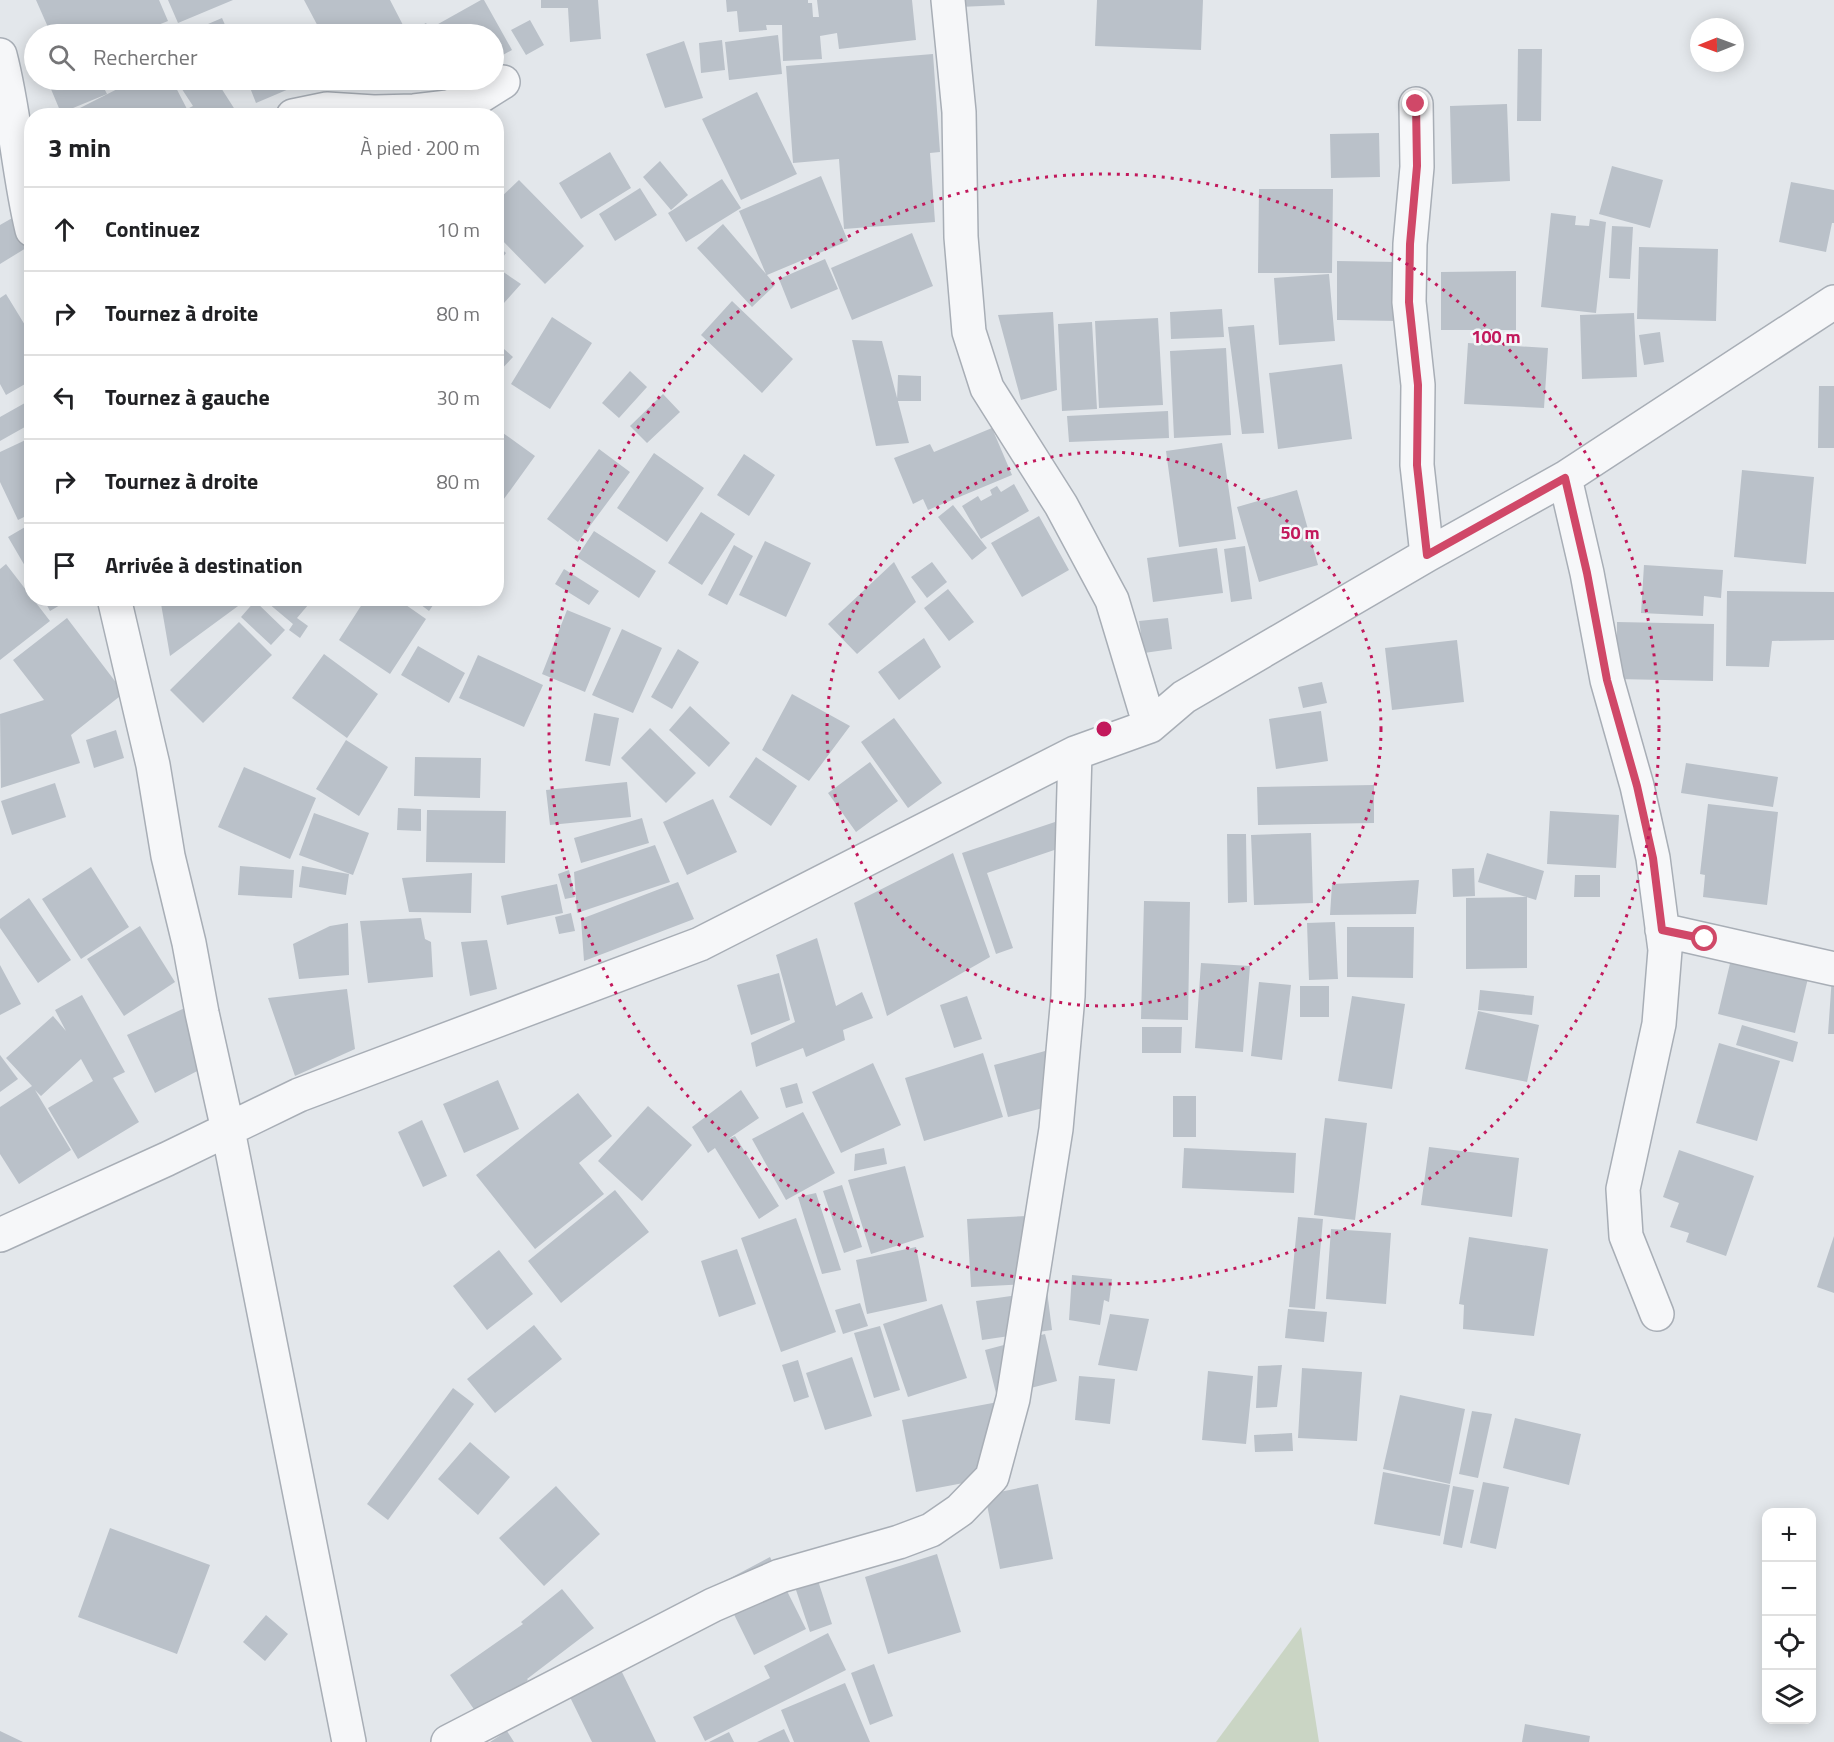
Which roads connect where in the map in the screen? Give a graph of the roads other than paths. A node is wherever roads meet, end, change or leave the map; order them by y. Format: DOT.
graph roads {
  1 [pos="948,0"];
  2 [pos="0,54"];
  3 [pos="490,90"];
  4 [pos="1416,104"];
  5 [pos="437,108"];
  6 [pos="24,196"];
  7 [pos="1834,302"];
  8 [pos="1565,478"];
  9 [pos="1427,555"];
  10 [pos="116,606"];
  11 [pos="1150,726"];
  12 [pos="1075,753"];
  13 [pos="1662,930"];
  14 [pos="1834,969"];
  15 [pos="228,1130"];
  16 [pos="0,1235"];
  17 [pos="1657,1314"];
  18 [pos="349,1742"];
  19 [pos="448,1742"];
  1 -- 11 [label="street"];
  2 -- 6 [label="street"];
  3 -- 5 [label="street"];
  4 -- 9 [label="street"];
  7 -- 8 [label="street"];
  8 -- 9 [label="street"];
  8 -- 13 [label="street"];
  9 -- 11 [label="street"];
  10 -- 15 [label="street"];
  11 -- 12 [label="street"];
  12 -- 15 [label="street"];
  12 -- 19 [label="street"];
  13 -- 14 [label="street"];
  13 -- 17 [label="street"];
  15 -- 16 [label="street"];
  15 -- 18 [label="street"];
}
